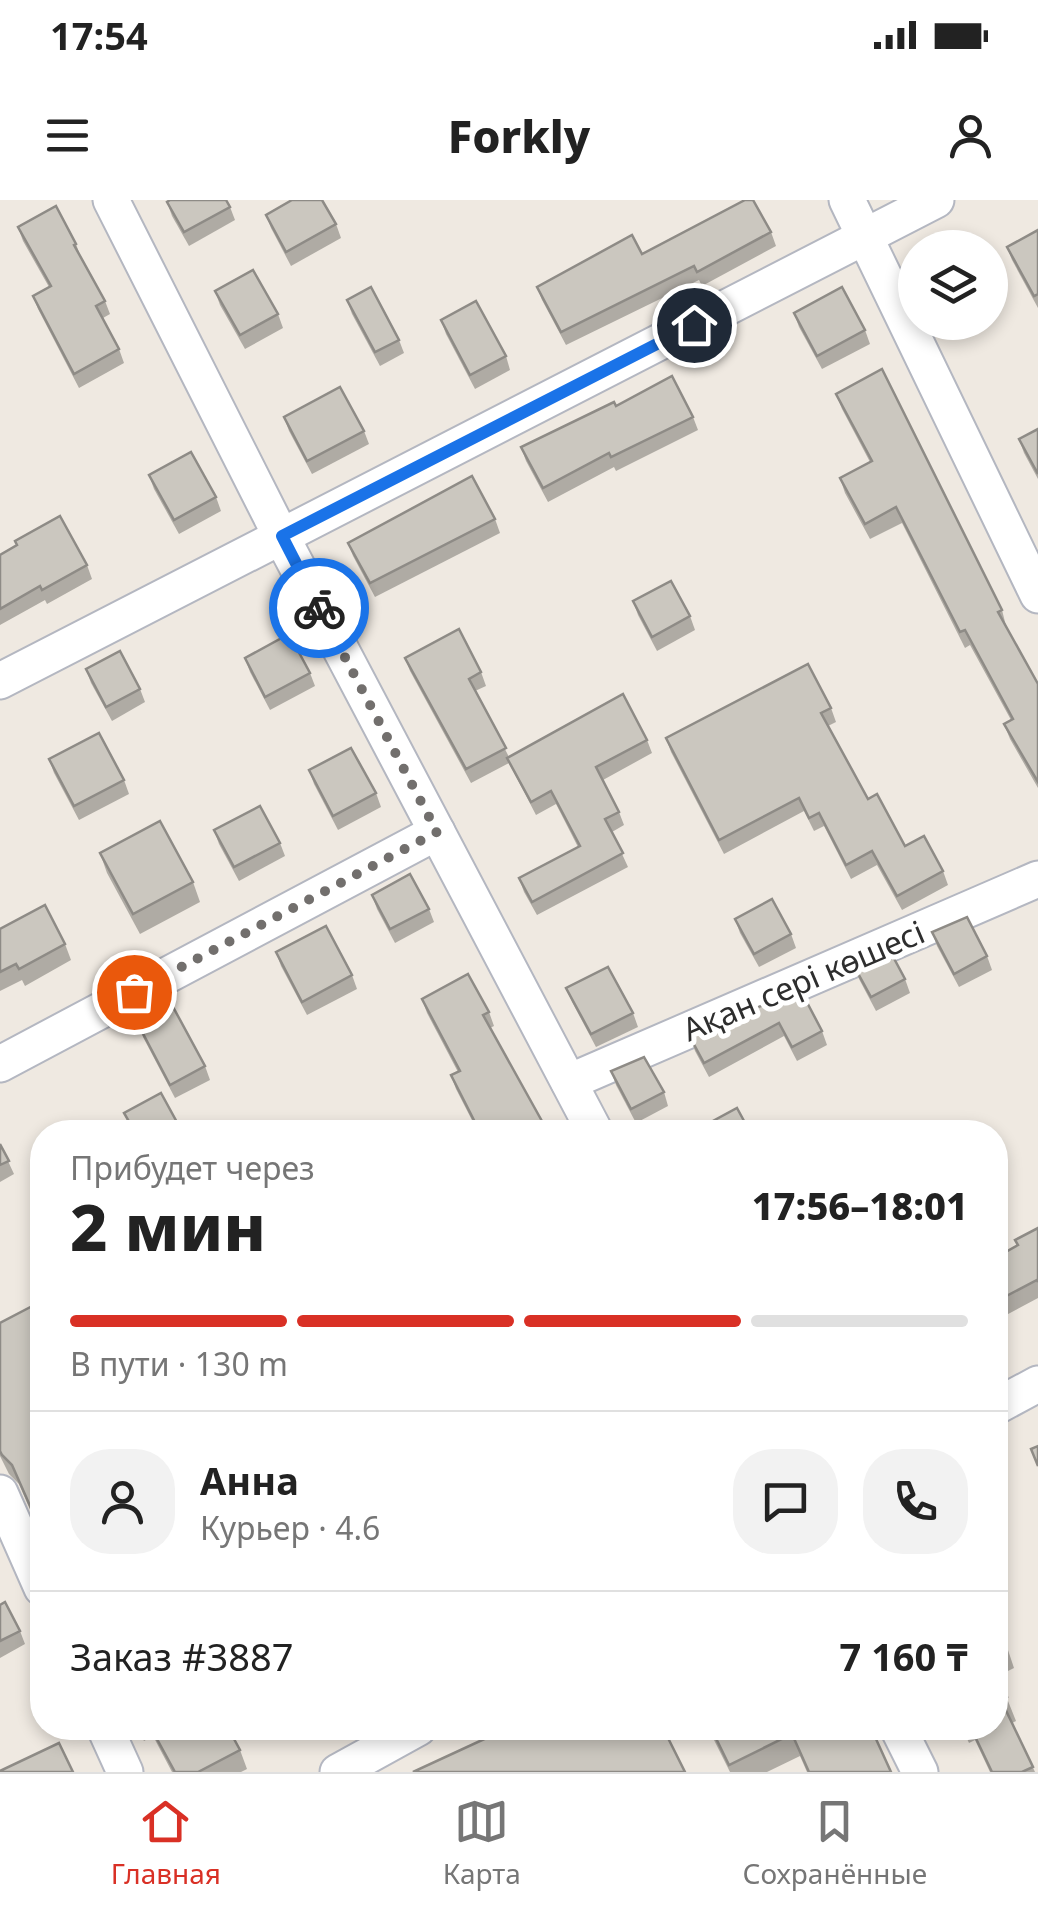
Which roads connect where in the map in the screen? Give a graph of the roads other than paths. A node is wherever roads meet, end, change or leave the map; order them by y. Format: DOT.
graph roads {
  1 [pos="111,200"];
  2 [pos="847,200"];
  3 [pos="936,200"];
  4 [pos="866,237"];
  5 [pos="282,536"];
  6 [pos="1038,595"];
  7 [pos="0,682"];
  8 [pos="437,832"];
  9 [pos="1038,879"];
  10 [pos="0,1064"];
  11 [pos="569,1082"];
  12 [pos="589,1120"];
  13 [pos="1038,1384"];
  14 [pos="1008,1400"];
  15 [pos="0,1493"];
  16 [pos="30,1561"];
  17 [pos="110,1740"];
  18 [pos="396,1740"];
  19 [pos="904,1740"];
  20 [pos="125,1772"];
  21 [pos="338,1772"];
  22 [pos="920,1772"];
  1 -- 5 [label="street"];
  2 -- 4 [label="street"];
  3 -- 4 [label="street"];
  4 -- 5 [label="street"];
  4 -- 6 [label="street"];
  5 -- 7 [label="street"];
  5 -- 8 [label="street"];
  8 -- 10 [label="street"];
  8 -- 11 [label="street"];
  9 -- 11 [label="street, Ақан сері көшесі"];
  11 -- 12 [label="street"];
  13 -- 14 [label="street"];
  15 -- 16 [label="street"];
  17 -- 20 [label="street"];
  18 -- 21 [label="street"];
  19 -- 22 [label="street"];
}
